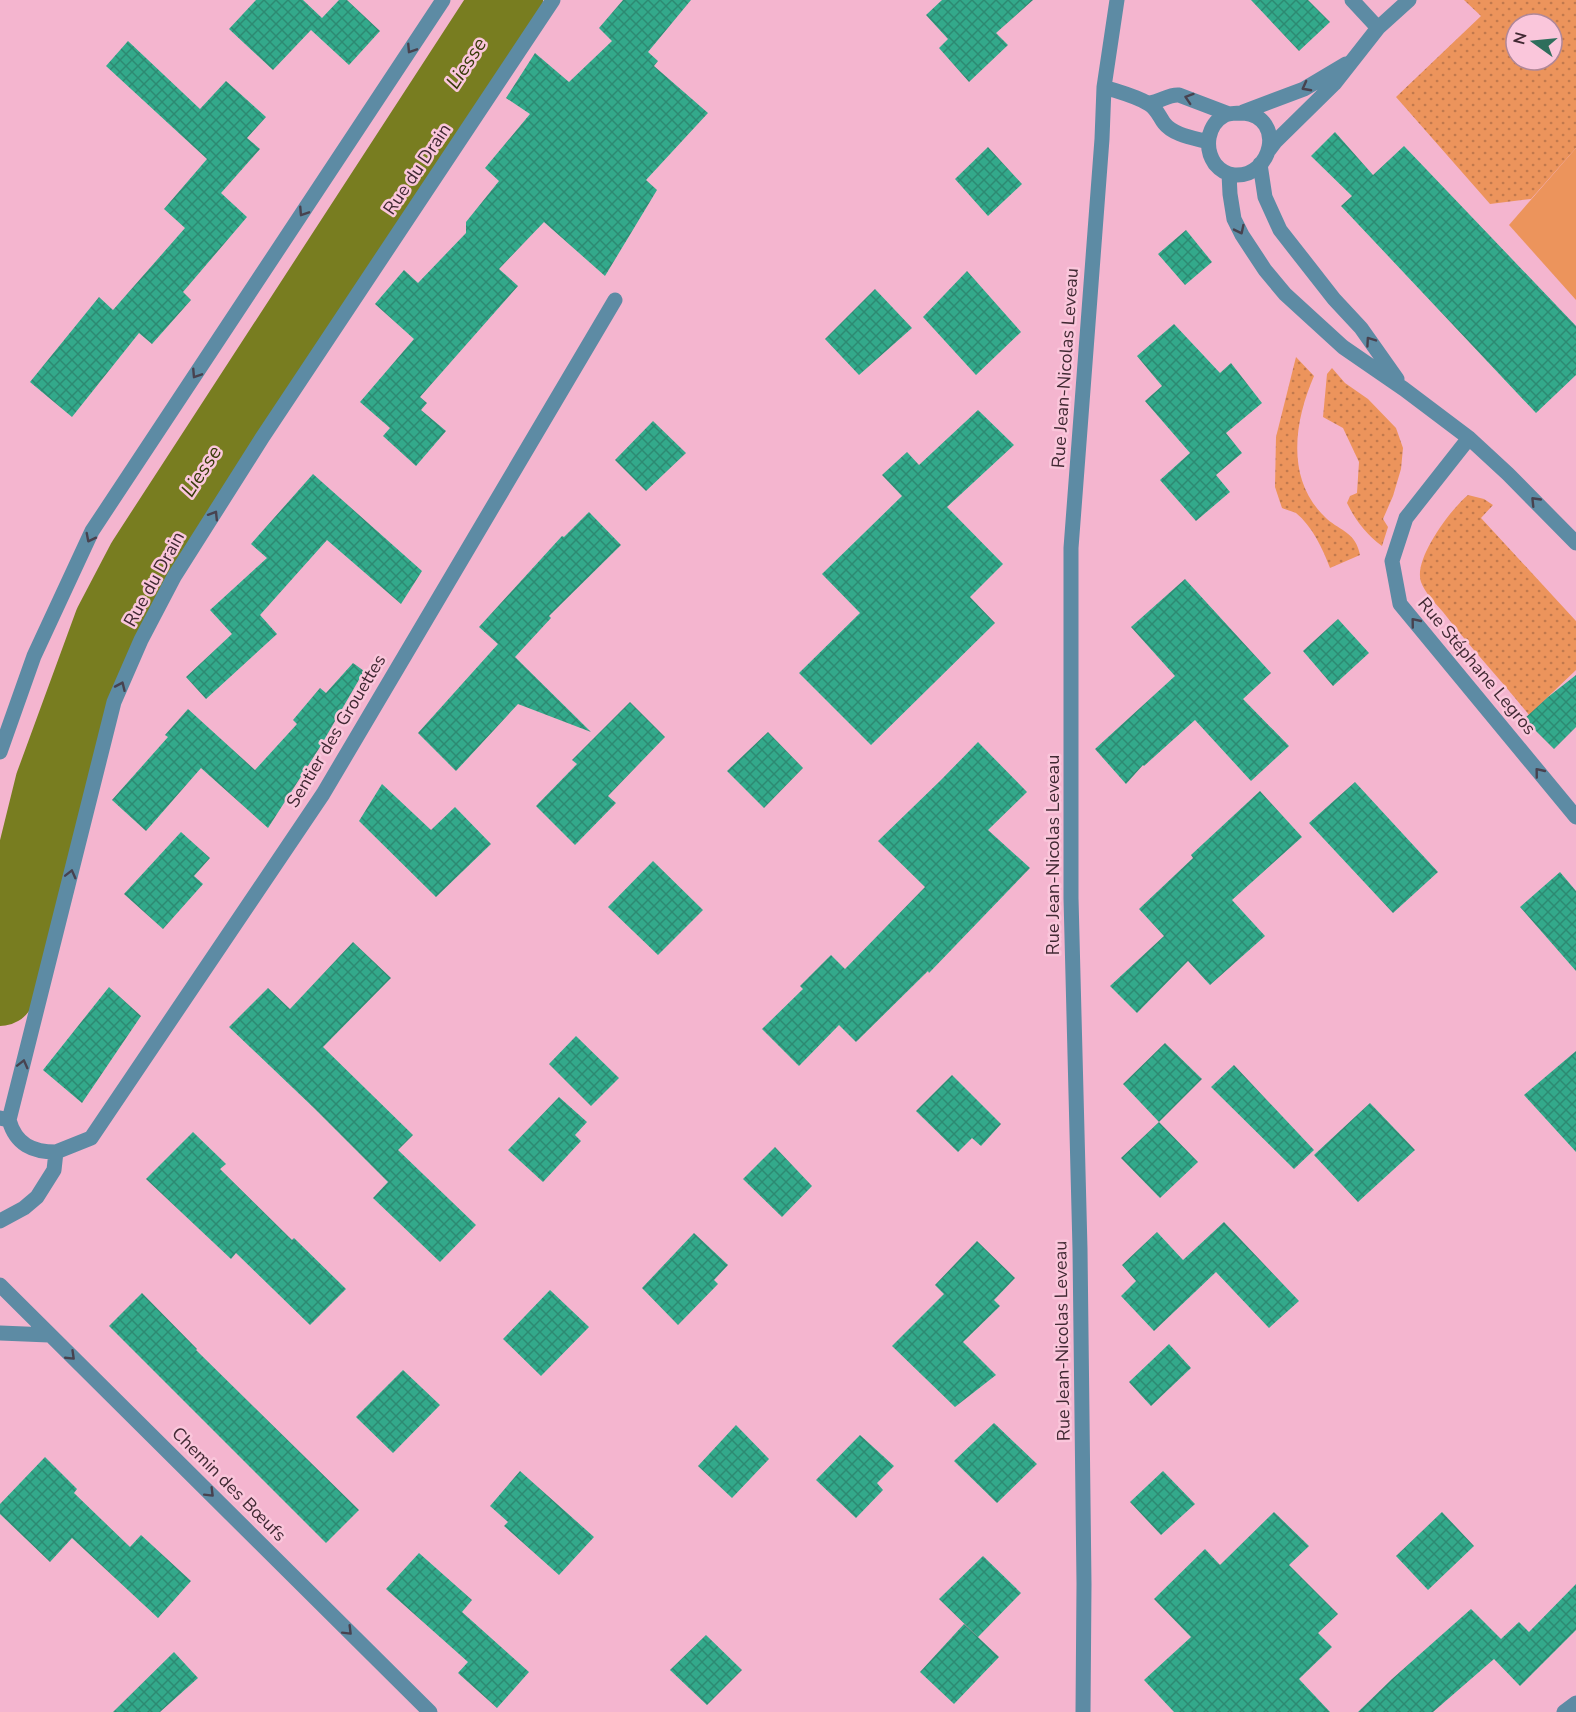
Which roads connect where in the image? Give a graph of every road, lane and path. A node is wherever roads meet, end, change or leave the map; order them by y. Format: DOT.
graph roads {
  1 [pos="443,0"];
  2 [pos="553,0"];
  3 [pos="1117,0"];
  4 [pos="1352,0"];
  5 [pos="1409,0"];
  6 [pos="1378,28"];
  7 [pos="1356,57"];
  8 [pos="1104,87"];
  9 [pos="1148,103"];
  10 [pos="1234,113"];
  11 [pos="1208,142"];
  12 [pos="1269,150"];
  13 [pos="1260,164"];
  14 [pos="1229,174"];
  15 [pos="615,300"];
  16 [pos="1404,389"];
  17 [pos="1469,438"];
  18 [pos="1576,543"];
  19 [pos="0,752"];
  20 [pos="1576,817"];
  21 [pos="5,1119"];
  22 [pos="56,1152"];
  23 [pos="0,1221"];
  24 [pos="0,1285"];
  25 [pos="0,1333"];
  26 [pos="49,1335"];
  27 [pos="1576,1703"];
  28 [pos="430,1712"];
  29 [pos="1083,1712"];
  30 [pos="1564,1712"];
  1 -- 19 [label="street, one-way"];
  21 -- 2 [label="street, Rue du Drain, one-way"];
  3 -- 8 [label="street, Rue Jean-Nicolas Leveau"];
  4 -- 6 [label="street"];
  5 -- 6 [label="street"];
  6 -- 7 [label="street"];
  7 -- 10 [label="street, one-way"];
  7 -- 12 [label="street"];
  8 -- 9 [label="street"];
  8 -- 29 [label="street, Rue Jean-Nicolas Leveau"];
  10 -- 9 [label="street, one-way"];
  9 -- 11 [label="street"];
  10 -- 11 [label="street"];
  10 -- 12 [label="street"];
  11 -- 14 [label="street"];
  12 -- 13 [label="street"];
  13 -- 14 [label="street"];
  16 -- 13 [label="street, one-way"];
  14 -- 16 [label="street, one-way"];
  15 -- 22 [label="street, Sentier des Grouettes"];
  16 -- 17 [label="street"];
  18 -- 17 [label="street, one-way"];
  20 -- 17 [label="street, Rue Stéphane Legros, one-way"];
  21 -- 22 [label="street"];
  22 -- 23 [label="street"];
  24 -- 26 [label="street, Chemin des Bœufs"];
  25 -- 26 [label="street"];
  26 -- 28 [label="street, Chemin des Bœufs, one-way"];
  27 -- 30 [label="street"];
}
